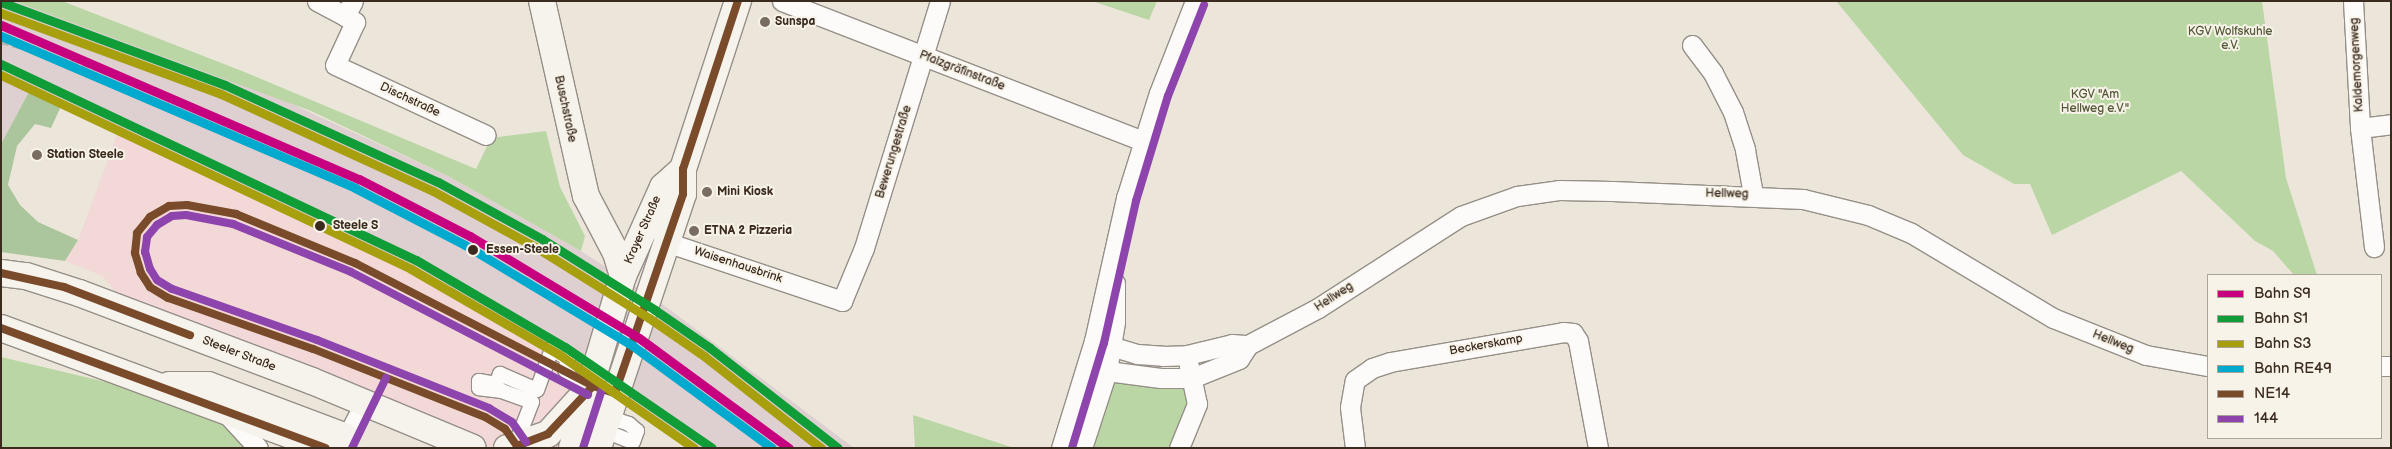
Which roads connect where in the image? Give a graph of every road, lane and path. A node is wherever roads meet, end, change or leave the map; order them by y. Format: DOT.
graph roads {
  1 [pos="317,1"];
  2 [pos="542,1"];
  3 [pos="738,1"];
  4 [pos="782,1"];
  5 [pos="940,1"];
  6 [pos="1195,1"];
  7 [pos="2353,1"];
  8 [pos="349,9"];
  9 [pos="1692,46"];
  10 [pos="924,56"];
  11 [pos="2391,124"];
  12 [pos="2360,128"];
  13 [pos="486,135"];
  14 [pos="1143,141"];
  15 [pos="683,169"];
  16 [pos="1753,194"];
  17 [pos="597,214"];
  18 [pos="647,220"];
  19 [pos="666,242"];
  20 [pos="2374,247"];
  21 [pos="656,272"];
  22 [pos="1,273"];
  23 [pos="623,276"];
  24 [pos="842,301"];
  25 [pos="1,328"];
  26 [pos="1102,344"];
  27 [pos="1248,345"];
  28 [pos="1186,355"];
  29 [pos="1088,360"];
  30 [pos="2207,366"];
  31 [pos="1107,371"];
  32 [pos="1192,378"];
  33 [pos="156,385"];
  34 [pos="593,386"];
  35 [pos="364,404"];
  36 [pos="225,413"];
  37 [pos="607,417"];
  38 [pos="338,444"];
  39 [pos="258,448"];
  40 [pos="473,448"];
  41 [pos="507,448"];
  42 [pos="515,448"];
  43 [pos="543,448"];
  44 [pos="572,448"];
  45 [pos="598,448"];
  46 [pos="610,448"];
  47 [pos="1060,448"];
  48 [pos="1082,448"];
  49 [pos="1179,448"];
  50 [pos="1355,448"];
  51 [pos="1598,448"];
  1 -- 8 [label="street"];
  2 -- 17 [label="main road, Buschstraße"];
  3 -- 15 [label="main road, Krayer Straße"];
  4 -- 10 [label="street, Pfalzgräfinstraße"];
  5 -- 10 [label="street, Bewerungestraße"];
  6 -- 14 [label="street"];
  7 -- 12 [label="street, Kaldemorgenweg"];
  8 -- 13 [label="street, Dischstraße"];
  9 -- 16 [label="street"];
  10 -- 14 [label="street, Pfalzgräfinstraße"];
  10 -- 24 [label="street, Bewerungestraße"];
  11 -- 12 [label="street, Kaldemorgenweg"];
  12 -- 20 [label="street, Kaldemorgenweg"];
  14 -- 26 [label="street"];
  15 -- 18 [label="main road, Krayer Straße"];
  15 -- 19 [label="main road, Krayer Straße"];
  16 -- 27 [label="street, Hellweg"];
  16 -- 30 [label="street, Hellweg"];
  17 -- 18 [label="main road"];
  17 -- 23 [label="main road, Buschstraße"];
  18 -- 19 [label="street"];
  18 -- 21 [label="main road"];
  18 -- 23 [label="main road, Krayer Straße"];
  19 -- 21 [label="main road, Krayer Straße"];
  19 -- 24 [label="street, Waisenhausbrink"];
  21 -- 37 [label="main road, Krayer Straße"];
  22 -- 35 [label="main road, Steeler Straße"];
  23 -- 34 [label="main road, Krayer Straße"];
  25 -- 33 [label="main road"];
  26 -- 28 [label="street, Hellweg"];
  26 -- 29 [label="street"];
  26 -- 31 [label="street"];
  27 -- 28 [label="street, Hellweg"];
  27 -- 32 [label="street, Hellweg"];
  28 -- 32 [label="street"];
  29 -- 31 [label="street, Hellweg"];
  29 -- 47 [label="street"];
  31 -- 32 [label="street, Hellweg"];
  31 -- 48 [label="street"];
  32 -- 49 [label="street"];
  33 -- 36 [label="main road"];
  33 -- 38 [label="main road"];
  34 -- 41 [label="main road, Krayer Straße"];
  34 -- 44 [label="main road, Krayer Straße"];
  35 -- 38 [label="street"];
  35 -- 40 [label="main road, Steeler Straße"];
  36 -- 38 [label="main road"];
  36 -- 39 [label="street"];
  37 -- 45 [label="main road, Krayer Straße"];
  37 -- 46 [label="main road, Krayer Straße"];
  42 -- 43 [label="street"];
  50 -- 51 [label="street, Beckerskamp"];
}
